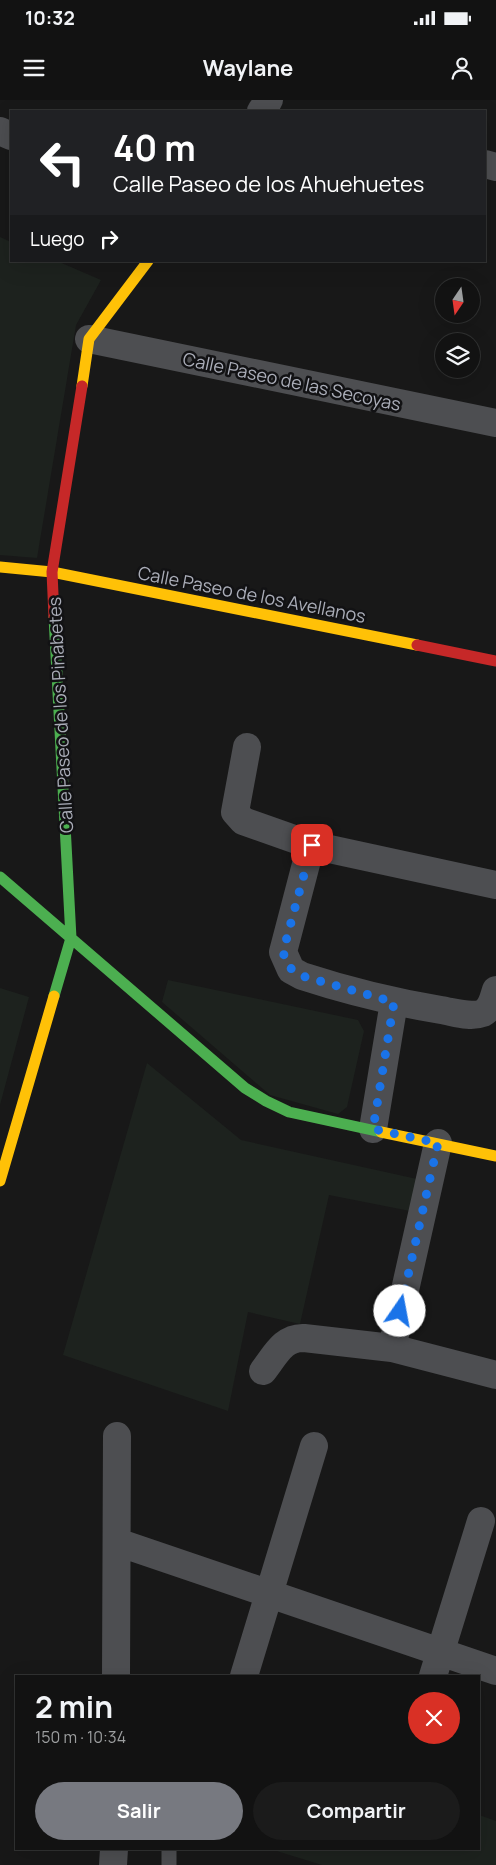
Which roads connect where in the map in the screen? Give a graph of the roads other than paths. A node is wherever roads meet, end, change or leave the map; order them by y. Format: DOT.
graph roads {
  1 [pos="270,100"];
  2 [pos="262,110"];
  3 [pos="147,262"];
  4 [pos="89,340"];
  5 [pos="496,422"];
  6 [pos="0,567"];
  7 [pos="52,572"];
  8 [pos="496,661"];
  9 [pos="247,747"];
  10 [pos="312,845"];
  11 [pos="0,877"];
  12 [pos="496,885"];
  13 [pos="71,938"];
  14 [pos="496,990"];
  15 [pos="394,1002"];
  16 [pos="373,1129"];
  17 [pos="438,1143"];
  18 [pos="496,1156"];
  19 [pos="0,1182"];
  20 [pos="392,1348"];
  21 [pos="263,1371"];
  22 [pos="496,1376"];
  23 [pos="117,1436"];
  24 [pos="314,1446"];
  25 [pos="481,1521"];
  26 [pos="117,1542"];
  27 [pos="270,1594"];
  28 [pos="437,1664"];
  29 [pos="496,1671"];
  30 [pos="116,1675"];
  31 [pos="244,1675"];
  32 [pos="114,1850"];
  33 [pos="168,1850"];
  34 [pos="114,1865"];
  35 [pos="170,1865"];
  1 -- 2 [label="street"];
  3 -- 4 [label="street, Calle Paseo de los Pinabetes"];
  4 -- 5 [label="street, Calle Paseo de las Secoyas"];
  4 -- 7 [label="street, Calle Paseo de los Pinabetes"];
  6 -- 7 [label="street, Calle Paseo de los Avellanos"];
  7 -- 8 [label="street, Calle Paseo de los Avellanos"];
  7 -- 13 [label="street, Calle Paseo de los Pinabetes"];
  9 -- 10 [label="street"];
  10 -- 12 [label="street"];
  10 -- 15 [label="street"];
  11 -- 13 [label="street"];
  13 -- 16 [label="street"];
  13 -- 19 [label="street, Calle Paseo de los Pinabetes"];
  14 -- 15 [label="street"];
  15 -- 16 [label="street"];
  16 -- 17 [label="street"];
  17 -- 18 [label="street"];
  17 -- 20 [label="street"];
  20 -- 21 [label="street"];
  20 -- 22 [label="street"];
  23 -- 26 [label="street"];
  24 -- 27 [label="street"];
  25 -- 28 [label="street"];
  26 -- 27 [label="street"];
  26 -- 30 [label="street"];
  27 -- 28 [label="street"];
  27 -- 31 [label="street"];
  28 -- 29 [label="street"];
  32 -- 34 [label="street"];
  33 -- 35 [label="lane"];
}
